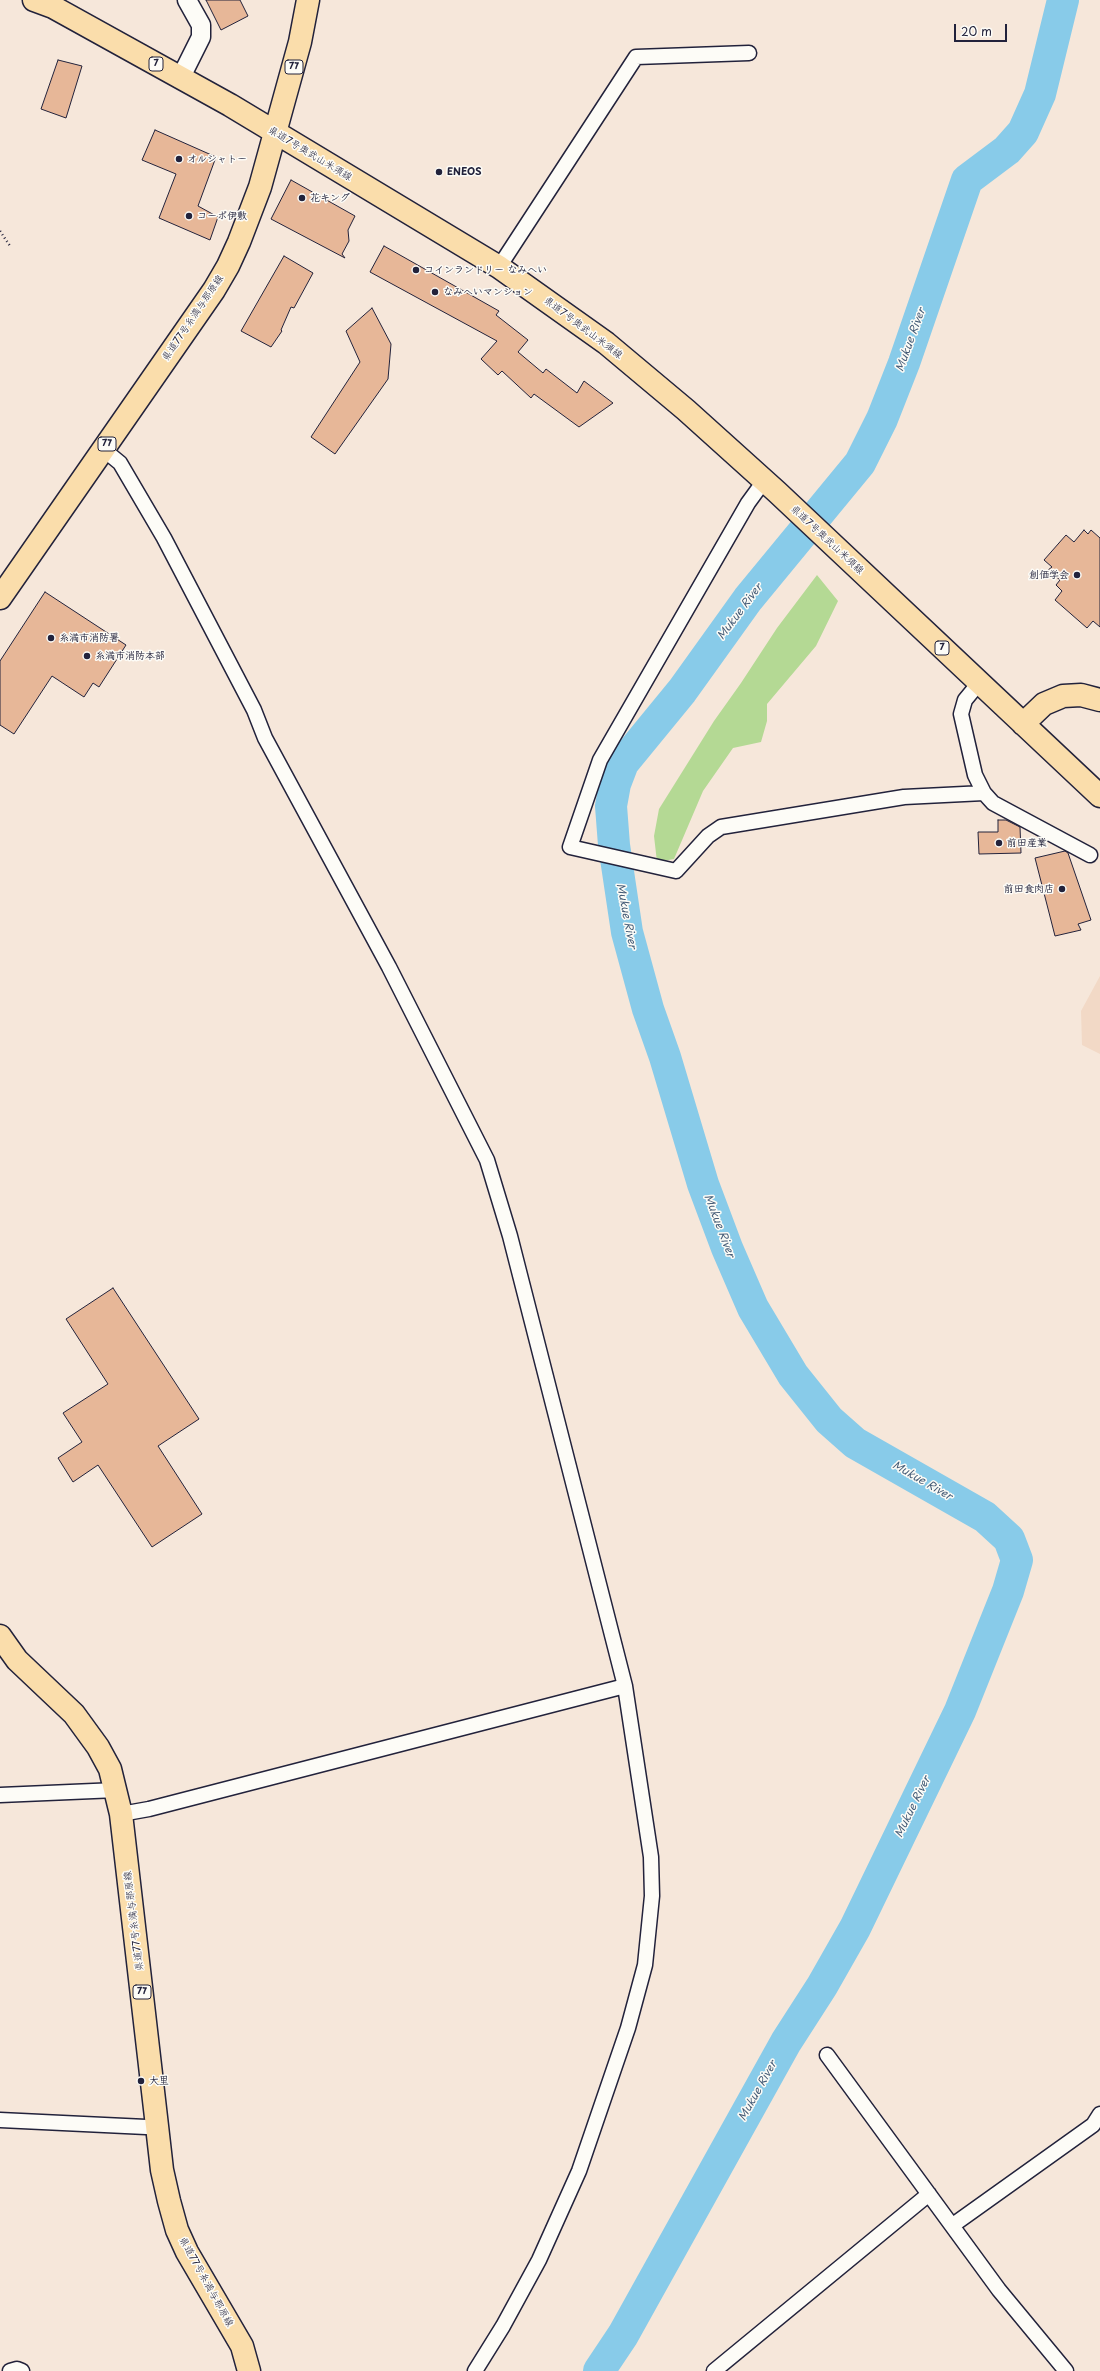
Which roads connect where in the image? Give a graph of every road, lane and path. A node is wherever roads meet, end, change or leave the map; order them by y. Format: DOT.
graph roads {
  1 [pos="34,0"];
  2 [pos="187,0"];
  3 [pos="308,0"];
  4 [pos="749,53"];
  5 [pos="181,77"];
  6 [pos="275,133"];
  7 [pos="0,230"];
  8 [pos="10,246"];
  9 [pos="499,267"];
  10 [pos="103,449"];
  11 [pos="770,487"];
  12 [pos="0,598"];
  13 [pos="979,683"];
  14 [pos="1100,700"];
  15 [pos="1023,724"];
  16 [pos="984,793"];
  17 [pos="1100,796"];
  18 [pos="1090,855"];
  19 [pos="0,1636"];
  20 [pos="625,1686"];
  21 [pos="117,1790"];
  22 [pos="0,1795"];
  23 [pos="122,1814"];
  24 [pos="827,2055"];
  25 [pos="1100,2114"];
  26 [pos="0,2120"];
  27 [pos="157,2126"];
  28 [pos="929,2194"];
  29 [pos="953,2225"];
  30 [pos="10,2371"];
  31 [pos="22,2371"];
  32 [pos="249,2371"];
  33 [pos="475,2371"];
  34 [pos="714,2371"];
  35 [pos="1066,2371"];
  1 -- 5 [label="main road, 県道7号奥武山米須線 / 7"];
  2 -- 5 [label="street"];
  3 -- 6 [label="main road, 県道77号糸満与那原線 / 77"];
  4 -- 9 [label="street"];
  5 -- 6 [label="main road, 県道7号奥武山米須線 / 7"];
  6 -- 9 [label="main road, 県道7号奥武山米須線 / 7"];
  6 -- 10 [label="main road, 県道77号糸満与那原線 / 77"];
  7 -- 8 [label="path"];
  9 -- 11 [label="main road, 県道7号奥武山米須線 / 7"];
  10 -- 12 [label="main road, 県道77号糸満与那原線 / 77"];
  10 -- 20 [label="street"];
  11 -- 13 [label="main road, 県道7号奥武山米須線 / 7"];
  11 -- 16 [label="street"];
  13 -- 15 [label="main road, 県道7号奥武山米須線 / 7"];
  13 -- 16 [label="street"];
  14 -- 15 [label="main road"];
  15 -- 17 [label="main road, 県道7号奥武山米須線 / 7"];
  16 -- 18 [label="street"];
  19 -- 21 [label="main road, 県道77号糸満与那原線 / 77"];
  20 -- 23 [label="street"];
  20 -- 33 [label="street"];
  21 -- 22 [label="street"];
  21 -- 23 [label="main road, 県道77号糸満与那原線 / 77"];
  23 -- 27 [label="main road, 県道77号糸満与那原線 / 77"];
  24 -- 28 [label="street"];
  25 -- 29 [label="street"];
  26 -- 27 [label="street"];
  27 -- 32 [label="main road, 県道77号糸満与那原線 / 77"];
  28 -- 29 [label="street"];
  28 -- 34 [label="street"];
  29 -- 35 [label="street"];
  30 -- 31 [label="street"];
}
